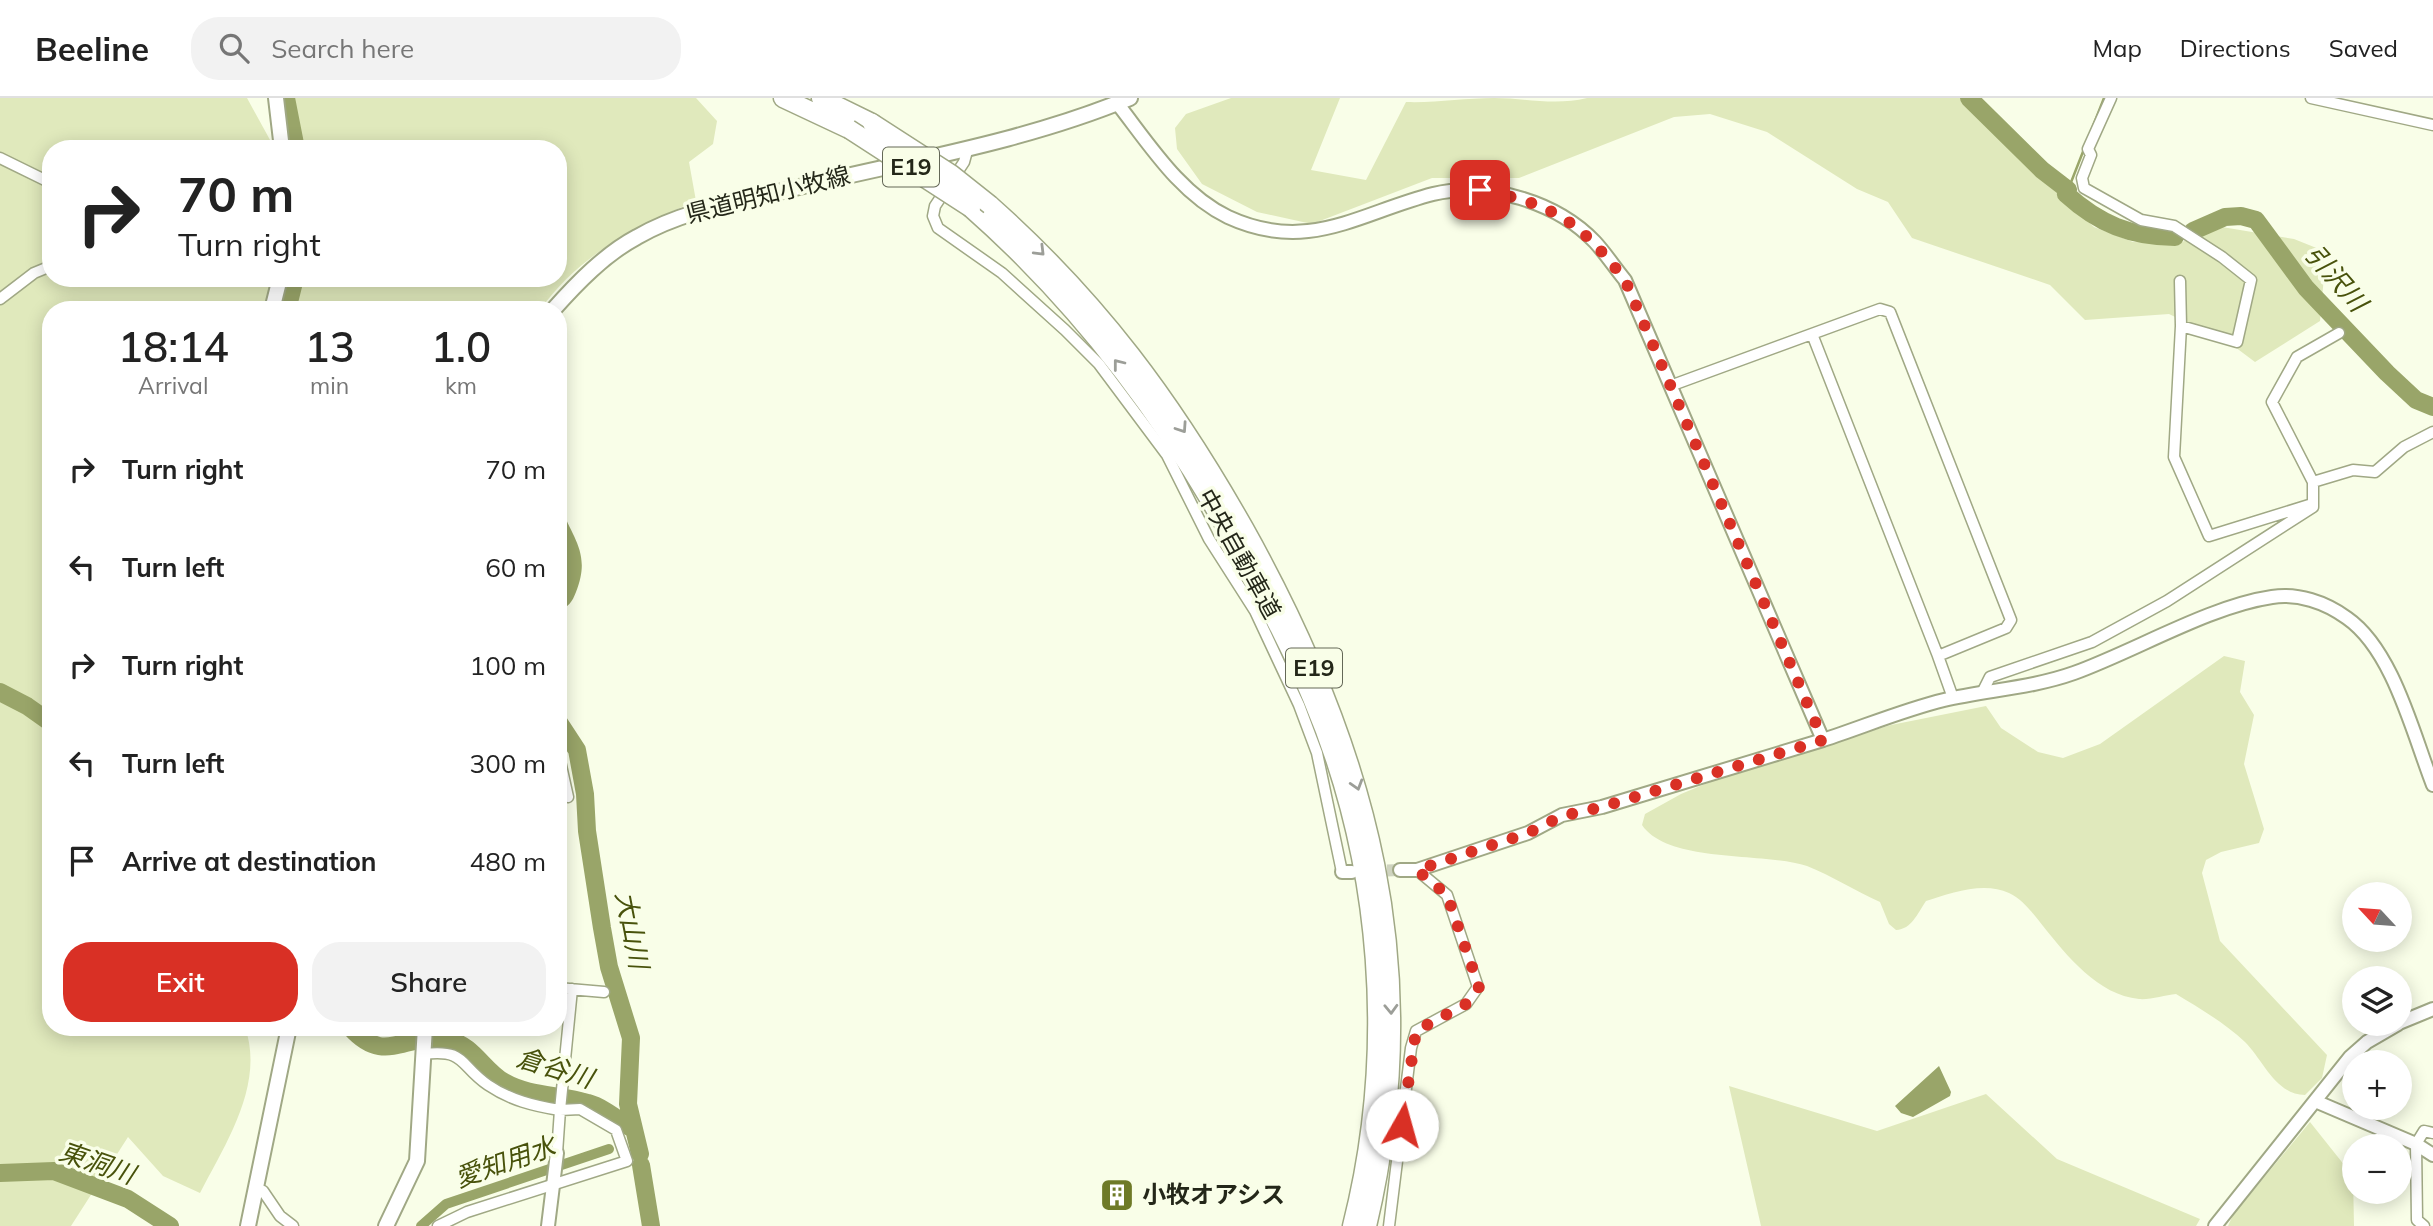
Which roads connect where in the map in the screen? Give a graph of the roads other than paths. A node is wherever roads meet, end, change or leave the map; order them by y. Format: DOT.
graph roads {
  1 [pos="276,98"];
  2 [pos="783,98"];
  3 [pos="821,98"];
  4 [pos="2111,98"];
  5 [pos="2311,98"];
  6 [pos="1124,101"];
  7 [pos="2433,125"];
  8 [pos="281,140"];
  9 [pos="967,151"];
  10 [pos="0,158"];
  11 [pos="42,179"];
  12 [pos="42,270"];
  13 [pos="2180,281"];
  14 [pos="0,299"];
  15 [pos="561,301"];
  16 [pos="2181,326"];
  17 [pos="2340,333"];
  18 [pos="1812,334"];
  19 [pos="1670,386"];
  20 [pos="2433,432"];
  21 [pos="2313,482"];
  22 [pos="2313,504"];
  23 [pos="1938,656"];
  24 [pos="1982,693"];
  25 [pos="1953,698"];
  26 [pos="1823,740"];
  27 [pos="2433,785"];
  28 [pos="567,792"];
  29 [pos="568,797"];
  30 [pos="1400,870"];
  31 [pos="1417,870"];
  32 [pos="1347,872"];
  33 [pos="567,989"];
  34 [pos="572,989"];
  35 [pos="604,992"];
  36 [pos="2433,1009"];
  37 [pos="2412,1018"];
  38 [pos="287,1036"];
  39 [pos="425,1036"];
  40 [pos="2378,1036"];
  41 [pos="424,1050"];
  42 [pos="2315,1101"];
  43 [pos="561,1108"];
  44 [pos="2433,1133"];
  45 [pos="2416,1144"];
  46 [pos="557,1153"];
  47 [pos="2433,1155"];
  48 [pos="553,1186"];
  49 [pos="255,1188"];
  50 [pos="248,1226"];
  51 [pos="293,1226"];
  52 [pos="386,1226"];
  53 [pos="438,1226"];
  54 [pos="548,1226"];
  55 [pos="1352,1226"];
  56 [pos="1367,1226"];
  57 [pos="1389,1226"];
  58 [pos="2215,1226"];
  59 [pos="2424,1226"];
  1 -- 8 [label="main road"];
  55 -- 2 [label="highway, 中央自動車道 / E19, one-way, bridge"];
  3 -- 56 [label="highway, 中央自動車道 / E19, one-way, bridge"];
  4 -- 16 [label="street"];
  5 -- 7 [label="street"];
  6 -- 9 [label="main road, 県道明知小牧線"];
  6 -- 19 [label="street"];
  9 -- 15 [label="main road, 県道明知小牧線"];
  9 -- 32 [label="street"];
  10 -- 11 [label="street"];
  12 -- 14 [label="street"];
  13 -- 16 [label="street"];
  16 -- 22 [label="street"];
  17 -- 21 [label="street"];
  18 -- 19 [label="street"];
  18 -- 23 [label="street"];
  18 -- 23 [label="street"];
  19 -- 26 [label="street"];
  20 -- 21 [label="street"];
  21 -- 22 [label="street"];
  22 -- 24 [label="street"];
  23 -- 25 [label="street"];
  24 -- 25 [label="street"];
  24 -- 27 [label="street"];
  25 -- 26 [label="street"];
  26 -- 31 [label="street"];
  28 -- 29 [label="street"];
  30 -- 31 [label="street"];
  31 -- 57 [label="street"];
  33 -- 34 [label="street"];
  34 -- 35 [label="street"];
  34 -- 43 [label="street"];
  36 -- 37 [label="street"];
  38 -- 49 [label="main road"];
  39 -- 41 [label="main road"];
  40 -- 42 [label="street"];
  41 -- 43 [label="street"];
  41 -- 52 [label="main road"];
  42 -- 45 [label="street"];
  42 -- 58 [label="street"];
  43 -- 46 [label="street"];
  43 -- 48 [label="street"];
  44 -- 45 [label="street"];
  45 -- 47 [label="street"];
  45 -- 59 [label="street"];
  46 -- 48 [label="street"];
  48 -- 53 [label="street"];
  48 -- 54 [label="street"];
  49 -- 50 [label="main road"];
  49 -- 51 [label="street"];
}
